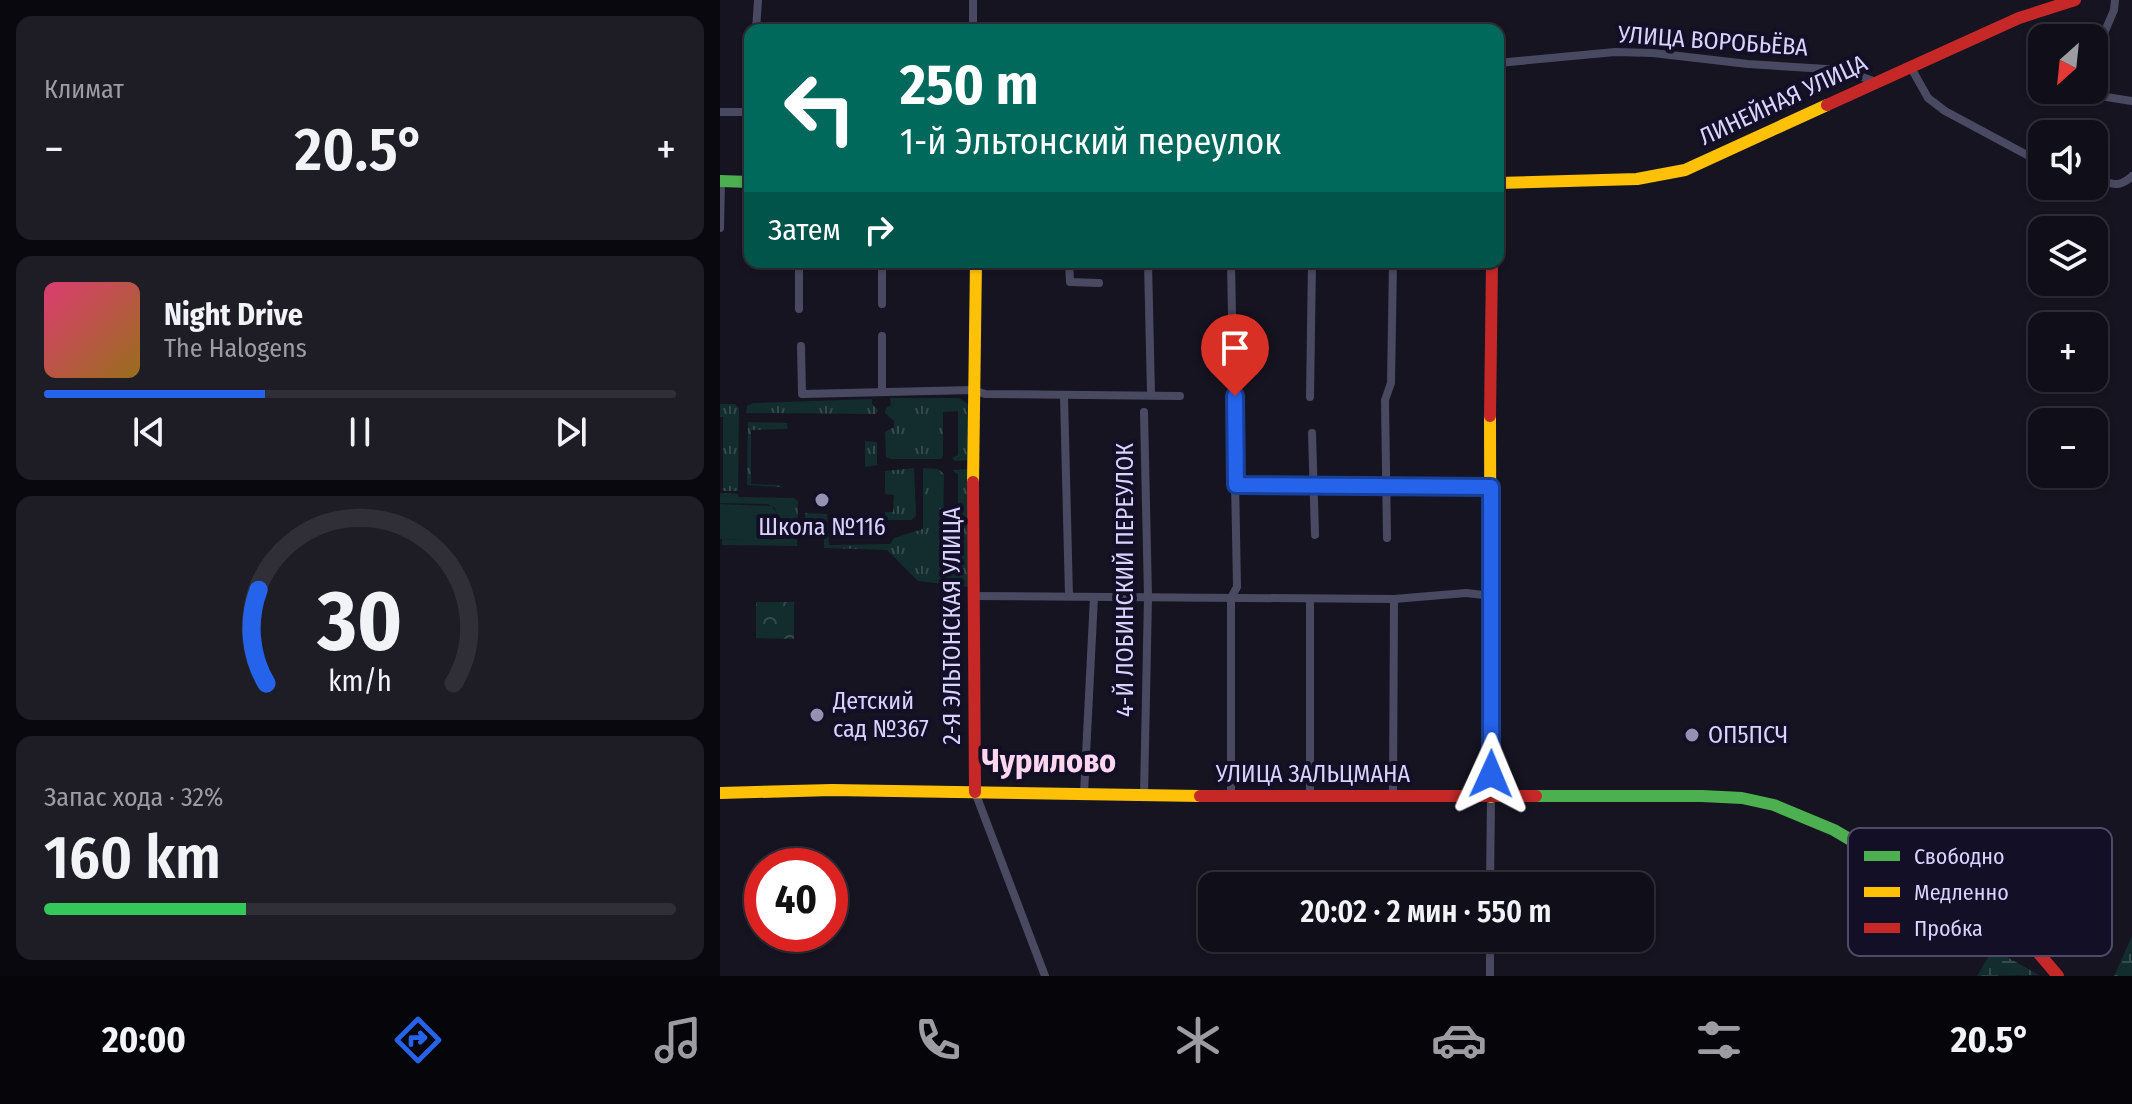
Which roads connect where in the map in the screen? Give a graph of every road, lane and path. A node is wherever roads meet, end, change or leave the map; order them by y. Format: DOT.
graph roads {
  1 [pos="758,0"];
  2 [pos="973,0"];
  3 [pos="2115,0"];
  4 [pos="2069,1"];
  5 [pos="756,24"];
  6 [pos="973,24"];
  7 [pos="2108,24"];
  8 [pos="1504,62"];
  9 [pos="1910,66"];
  10 [pos="1876,82"];
  11 [pos="2108,97"];
  12 [pos="2132,101"];
  13 [pos="720,112"];
  14 [pos="744,112"];
  15 [pos="2028,158"];
  16 [pos="2132,176"];
  17 [pos="721,181"];
  18 [pos="744,182"];
  19 [pos="1504,183"];
  20 [pos="2108,183"];
  21 [pos="720,228"];
  22 [pos="799,268"];
  23 [pos="882,268"];
  24 [pos="976,268"];
  25 [pos="1069,268"];
  26 [pos="1148,268"];
  27 [pos="1231,268"];
  28 [pos="1312,268"];
  29 [pos="1393,268"];
  30 [pos="1492,268"];
  31 [pos="1099,283"];
  32 [pos="882,304"];
  33 [pos="799,309"];
  34 [pos="882,336"];
  35 [pos="801,346"];
  36 [pos="973,390"];
  37 [pos="882,392"];
  38 [pos="1151,395"];
  39 [pos="1064,396"];
  40 [pos="1180,396"];
  41 [pos="1310,397"];
  42 [pos="1144,412"];
  43 [pos="1312,433"];
  44 [pos="1313,484"];
  45 [pos="1385,484"];
  46 [pos="1236,485"];
  47 [pos="1491,487"];
  48 [pos="1315,535"];
  49 [pos="1387,538"];
  50 [pos="974,596"];
  51 [pos="1069,596"];
  52 [pos="1493,596"];
  53 [pos="1094,597"];
  54 [pos="1148,597"];
  55 [pos="1231,598"];
  56 [pos="1310,599"];
  57 [pos="1394,599"];
  58 [pos="975,792"];
  59 [pos="720,793"];
  60 [pos="1084,794"];
  61 [pos="1144,795"];
  62 [pos="1231,796"];
  63 [pos="1310,796"];
  64 [pos="1393,796"];
  65 [pos="1491,797"];
  66 [pos="1848,838"];
  67 [pos="1490,872"];
  68 [pos="1490,952"];
  69 [pos="2041,956"];
  70 [pos="1045,976"];
  71 [pos="1490,976"];
  72 [pos="2058,976"];
  1 -- 5 [label="street"];
  2 -- 6 [label="street"];
  3 -- 7 [label="street"];
  4 -- 9 [label="street, ЛИНЕЙНАЯ УЛИЦА"];
  8 -- 10 [label="street, УЛИЦА ВОРОБЬЁВА"];
  9 -- 10 [label="street, ЛИНЕЙНАЯ УЛИЦА"];
  9 -- 15 [label="street"];
  10 -- 19 [label="street, ЛИНЕЙНАЯ УЛИЦА"];
  11 -- 12 [label="street"];
  13 -- 14 [label="street"];
  16 -- 20 [label="street"];
  17 -- 18 [label="street"];
  17 -- 21 [label="street"];
  22 -- 33 [label="street"];
  23 -- 32 [label="street"];
  24 -- 36 [label="street, 2-Я ЭЛЬТОНСКАЯ УЛИЦА"];
  25 -- 31 [label="street"];
  26 -- 38 [label="street"];
  27 -- 46 [label="street"];
  28 -- 41 [label="street"];
  29 -- 45 [label="street"];
  30 -- 47 [label="street"];
  34 -- 37 [label="street"];
  35 -- 37 [label="street"];
  36 -- 37 [label="street"];
  36 -- 39 [label="street"];
  36 -- 50 [label="street, 2-Я ЭЛЬТОНСКАЯ УЛИЦА"];
  38 -- 39 [label="street"];
  38 -- 40 [label="street"];
  39 -- 51 [label="street"];
  42 -- 54 [label="street, 4-Й ЛОБИНСКИЙ ПЕРЕУЛОК"];
  43 -- 44 [label="street"];
  44 -- 45 [label="street"];
  44 -- 46 [label="street"];
  44 -- 48 [label="street"];
  45 -- 47 [label="street"];
  45 -- 49 [label="street"];
  46 -- 55 [label="street"];
  47 -- 52 [label="street"];
  50 -- 51 [label="street"];
  50 -- 58 [label="street, 2-Я ЭЛЬТОНСКАЯ УЛИЦА"];
  51 -- 53 [label="street"];
  52 -- 57 [label="street"];
  52 -- 65 [label="street"];
  53 -- 54 [label="street"];
  53 -- 60 [label="street"];
  54 -- 55 [label="street"];
  54 -- 61 [label="street, 4-Й ЛОБИНСКИЙ ПЕРЕУЛОК"];
  55 -- 56 [label="street"];
  55 -- 62 [label="street"];
  56 -- 57 [label="street"];
  56 -- 63 [label="street"];
  57 -- 64 [label="street"];
  58 -- 59 [label="street, УЛИЦА ЗАЛЬЦМАНА"];
  58 -- 60 [label="street, УЛИЦА ЗАЛЬЦМАНА"];
  58 -- 70 [label="street, 2-Я ЭЛЬТОНСКАЯ УЛИЦА"];
  60 -- 61 [label="street, УЛИЦА ЗАЛЬЦМАНА"];
  61 -- 62 [label="street, УЛИЦА ЗАЛЬЦМАНА"];
  62 -- 63 [label="street, УЛИЦА ЗАЛЬЦМАНА"];
  63 -- 64 [label="street, УЛИЦА ЗАЛЬЦМАНА"];
  64 -- 65 [label="street, УЛИЦА ЗАЛЬЦМАНА"];
  65 -- 66 [label="street, УЛИЦА ЗАЛЬЦМАНА"];
  65 -- 67 [label="street"];
  68 -- 71 [label="street"];
  69 -- 72 [label="street, УЛИЦА ЗАЛЬЦМАНА"];
}
